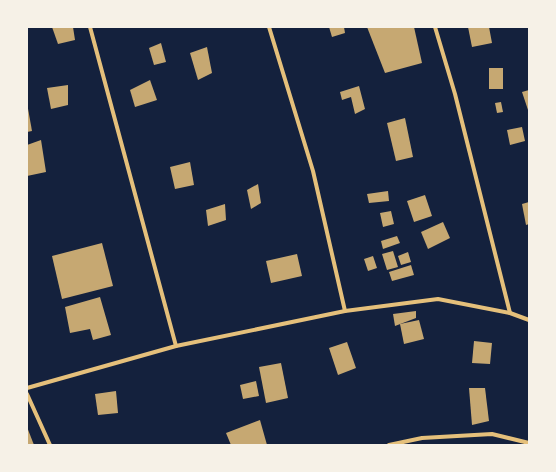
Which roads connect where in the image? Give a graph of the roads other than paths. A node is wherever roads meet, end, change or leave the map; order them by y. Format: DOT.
graph roads {
  1 [pos="90,27"];
  2 [pos="269,27"];
  3 [pos="436,27"];
  4 [pos="345,311"];
  5 [pos="510,313"];
  6 [pos="529,320"];
  7 [pos="176,346"];
  8 [pos="27,388"];
  9 [pos="27,394"];
  10 [pos="529,443"];
  11 [pos="50,445"];
  12 [pos="389,445"];
  1 -- 7 [label="street"];
  2 -- 4 [label="street"];
  3 -- 5 [label="street"];
  4 -- 5 [label="street"];
  4 -- 7 [label="street"];
  5 -- 6 [label="street"];
  7 -- 8 [label="street"];
  9 -- 11 [label="street"];
  10 -- 12 [label="street"];
}
